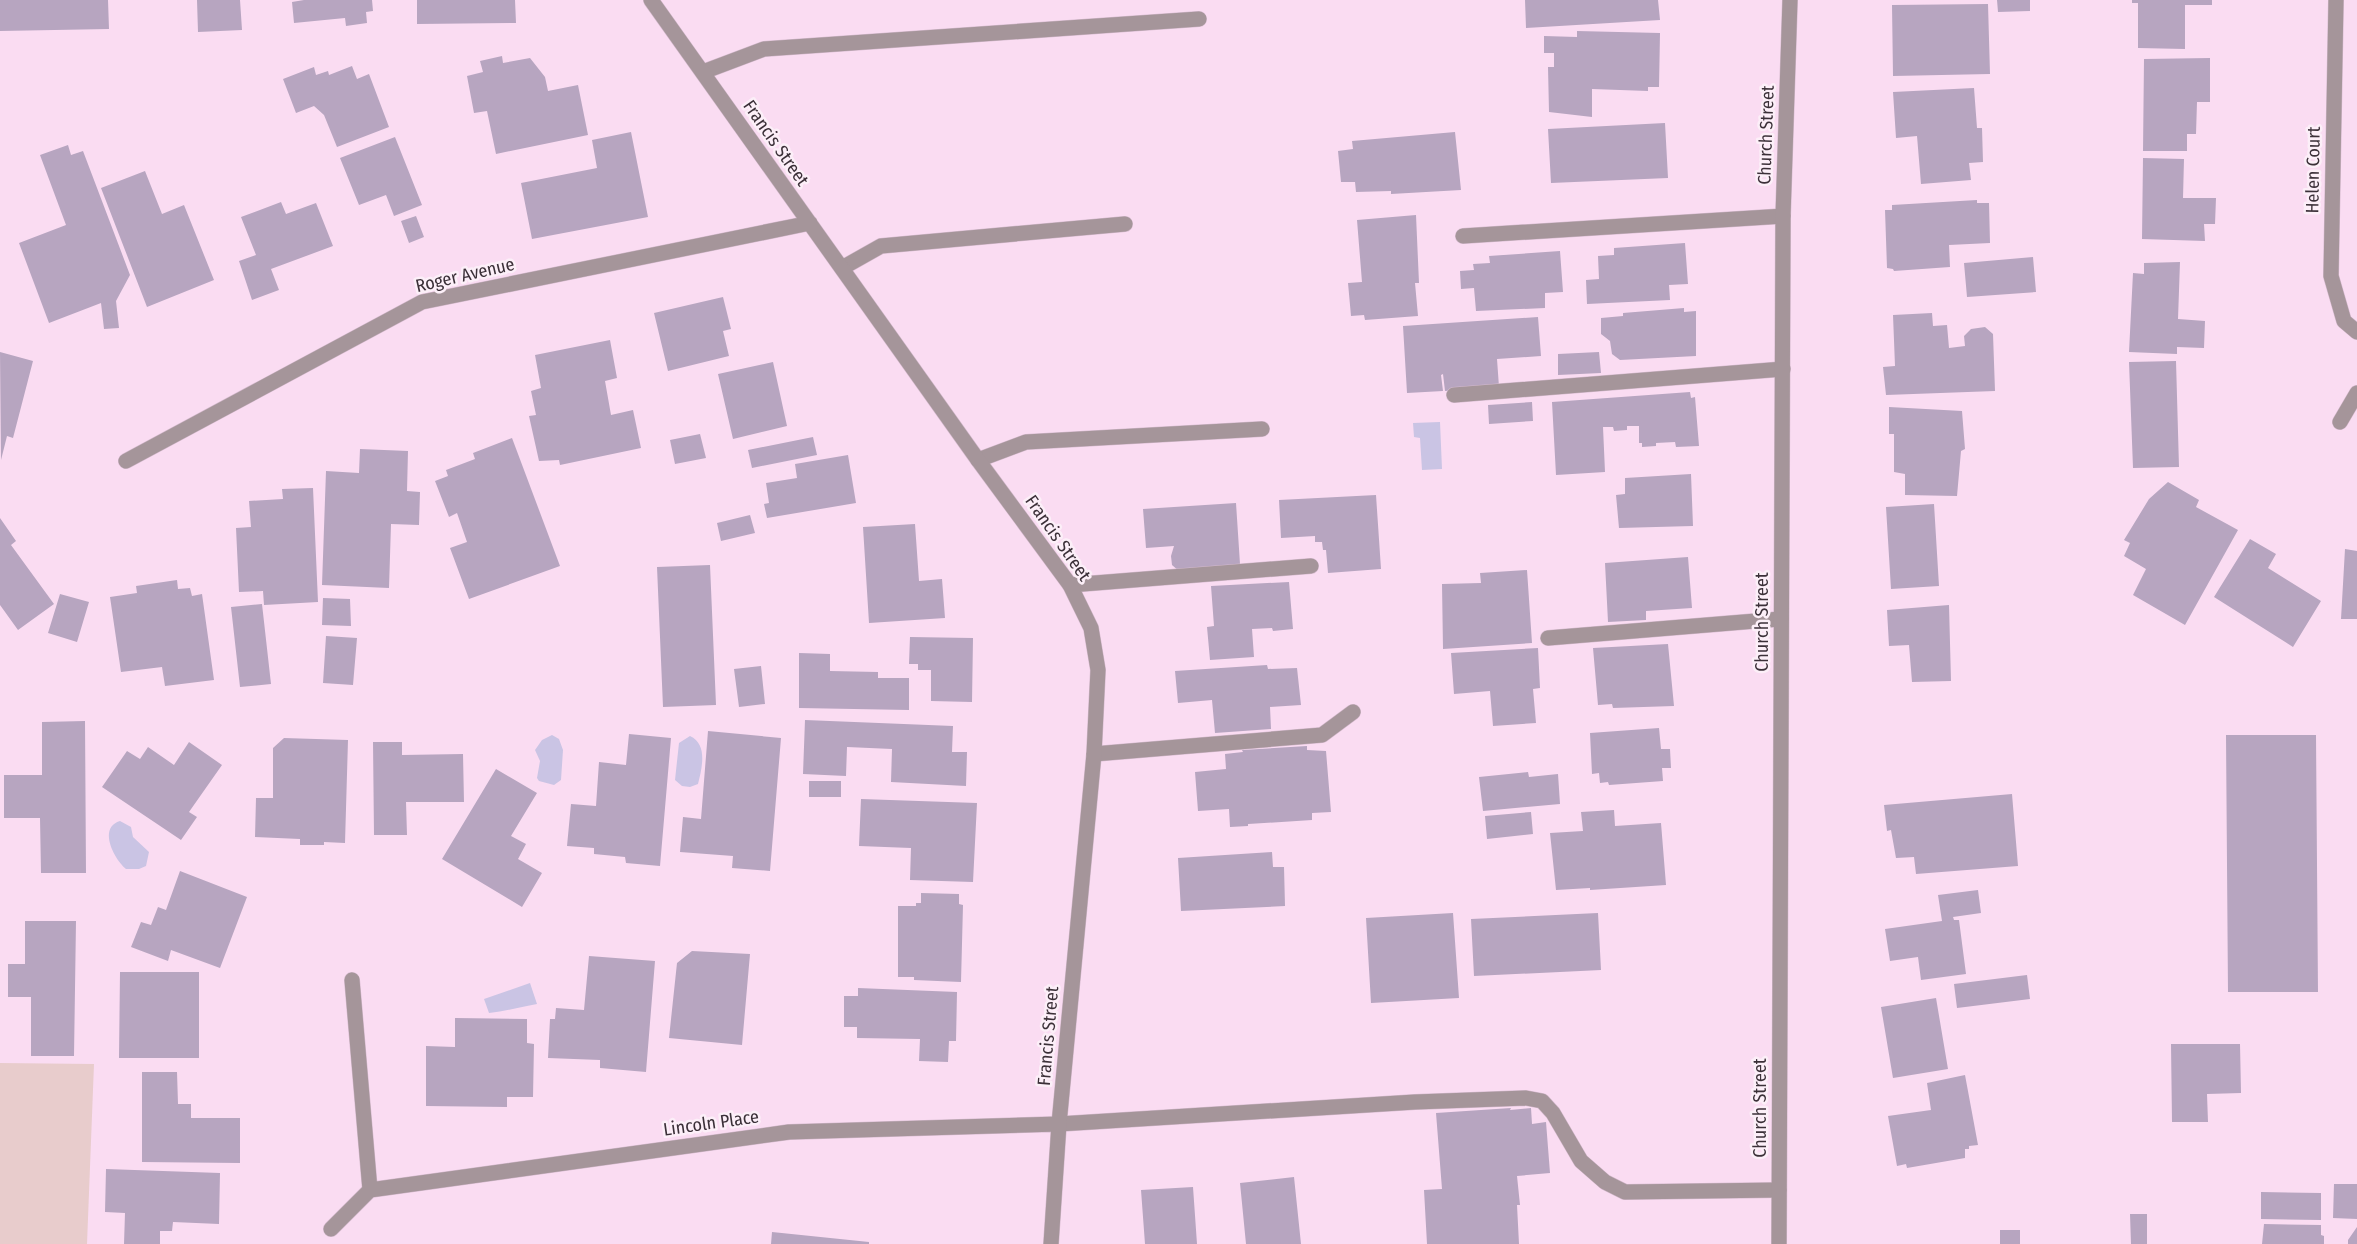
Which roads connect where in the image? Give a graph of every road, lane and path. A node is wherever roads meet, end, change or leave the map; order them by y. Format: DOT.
graph roads {
  1 [pos="651,0"];
  2 [pos="1790,0"];
  3 [pos="2336,0"];
  4 [pos="1199,19"];
  5 [pos="703,72"];
  6 [pos="1783,216"];
  7 [pos="810,223"];
  8 [pos="1125,224"];
  9 [pos="1463,236"];
  10 [pos="842,268"];
  11 [pos="2357,332"];
  12 [pos="1783,369"];
  13 [pos="2357,393"];
  14 [pos="1454,395"];
  15 [pos="2340,422"];
  16 [pos="1262,429"];
  17 [pos="978,460"];
  18 [pos="126,461"];
  19 [pos="1311,566"];
  20 [pos="1070,585"];
  21 [pos="1781,619"];
  22 [pos="1548,638"];
  23 [pos="1353,712"];
  24 [pos="1094,754"];
  25 [pos="352,980"];
  26 [pos="1059,1124"];
  27 [pos="370,1190"];
  28 [pos="1779,1190"];
  29 [pos="331,1229"];
  30 [pos="1051,1244"];
  31 [pos="1779,1244"];
  1 -- 5 [label="street, Francis Street"];
  2 -- 6 [label="street, Church Street"];
  3 -- 11 [label="street, Helen Court"];
  4 -- 5 [label="street"];
  5 -- 7 [label="street, Francis Street"];
  6 -- 9 [label="street"];
  6 -- 12 [label="street, Church Street"];
  7 -- 10 [label="street, Francis Street"];
  7 -- 18 [label="street, Roger Avenue"];
  8 -- 10 [label="street"];
  10 -- 17 [label="street, Francis Street"];
  12 -- 14 [label="street"];
  12 -- 21 [label="street, Church Street"];
  13 -- 15 [label="street"];
  16 -- 17 [label="street"];
  17 -- 20 [label="street, Francis Street"];
  19 -- 20 [label="street"];
  20 -- 24 [label="street, Francis Street"];
  21 -- 22 [label="street"];
  21 -- 28 [label="street, Church Street"];
  23 -- 24 [label="street"];
  24 -- 26 [label="street, Francis Street"];
  25 -- 27 [label="street"];
  26 -- 27 [label="street, Lincoln Place"];
  26 -- 28 [label="street, Lincoln Place"];
  26 -- 30 [label="street, Francis Street"];
  27 -- 29 [label="street"];
  28 -- 31 [label="street, Church Street"];
}
